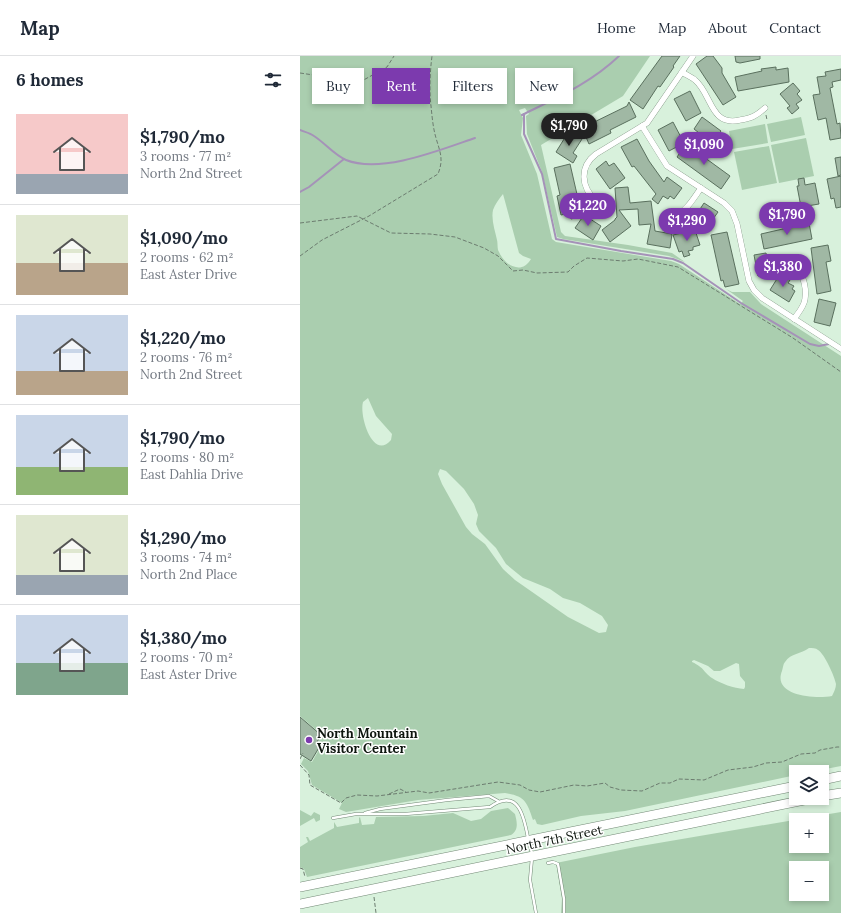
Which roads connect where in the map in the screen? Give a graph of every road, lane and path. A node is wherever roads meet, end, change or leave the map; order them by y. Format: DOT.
graph roads {
  1 [pos="394,56"];
  2 [pos="432,56"];
  3 [pos="693,56"];
  4 [pos="682,72"];
  5 [pos="300,73"];
  6 [pos="765,108"];
  7 [pos="642,126"];
  8 [pos="701,188"];
  9 [pos="596,201"];
  10 [pos="674,216"];
  11 [pos="365,218"];
  12 [pos="300,223"];
  13 [pos="300,256"];
  14 [pos="792,262"];
  15 [pos="794,319"];
  16 [pos="841,349"];
  17 [pos="841,372"];
  18 [pos="841,748"];
  19 [pos="303,753"];
  20 [pos="300,759"];
  21 [pos="300,765"];
  22 [pos="841,776"];
  23 [pos="829,779"];
  24 [pos="789,787"];
  25 [pos="841,793"];
  26 [pos="829,795"];
  27 [pos="498,801"];
  28 [pos="789,803"];
  29 [pos="362,813"];
  30 [pos="334,818"];
  31 [pos="529,840"];
  32 [pos="532,857"];
  33 [pos="548,863"];
  34 [pos="300,868"];
  35 [pos="370,873"];
  36 [pos="304,886"];
  37 [pos="373,889"];
  38 [pos="300,904"];
  39 [pos="376,913"];
  40 [pos="536,913"];
  41 [pos="564,913"];
  1 -- 5 [label="path"];
  2 -- 11 [label="path"];
  3 -- 4 [label="street"];
  4 -- 6 [label="street"];
  4 -- 7 [label="street"];
  7 -- 8 [label="street"];
  7 -- 9 [label="street"];
  8 -- 10 [label="street"];
  8 -- 15 [label="street"];
  11 -- 12 [label="path"];
  11 -- 13 [label="path"];
  11 -- 17 [label="path"];
  14 -- 15 [label="street"];
  15 -- 16 [label="street"];
  18 -- 21 [label="path"];
  19 -- 20 [label="path"];
  22 -- 23 [label="main road"];
  24 -- 31 [label="main road, North 7th Street"];
  25 -- 26 [label="main road"];
  27 -- 29 [label="lane"];
  27 -- 29 [label="lane"];
  27 -- 31 [label="lane"];
  28 -- 32 [label="main road, North 7th Street"];
  29 -- 30 [label="lane"];
  31 -- 32 [label="lane"];
  31 -- 35 [label="main road, North 7th Street"];
  32 -- 37 [label="main road, North 7th Street"];
  32 -- 40 [label="lane"];
  33 -- 41 [label="lane"];
  34 -- 36 [label="path"];
  35 -- 36 [label="main road, North 7th Street"];
  35 -- 37 [label="main road"];
  37 -- 38 [label="main road, North 7th Street"];
  37 -- 39 [label="path"];
}
